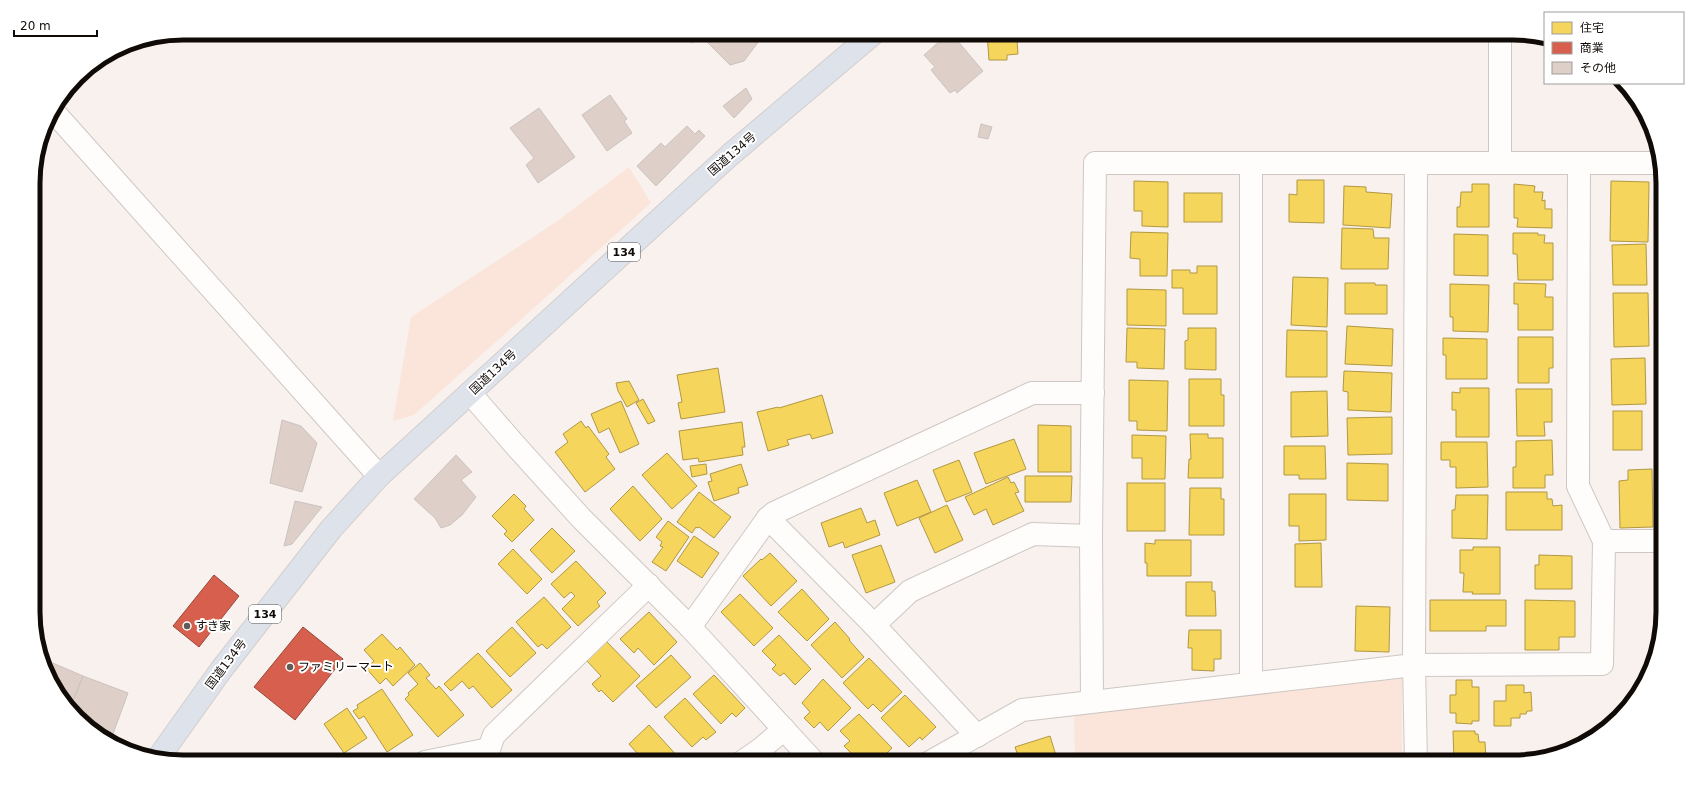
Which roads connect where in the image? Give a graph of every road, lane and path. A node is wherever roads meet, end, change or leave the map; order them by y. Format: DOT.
graph roads {
  1 [pos="866,40"];
  2 [pos="1500,40"];
  3 [pos="57,115"];
  4 [pos="1251,163"];
  5 [pos="1416,163"];
  6 [pos="1500,163"];
  7 [pos="1579,163"];
  8 [pos="1655,163"];
  9 [pos="470,393"];
  10 [pos="1093,394"];
  11 [pos="379,476"];
  12 [pos="768,518"];
  13 [pos="1091,536"];
  14 [pos="1604,541"];
  15 [pos="1656,541"];
  16 [pos="649,585"];
  17 [pos="874,626"];
  18 [pos="690,627"];
  19 [pos="1414,665"];
  20 [pos="1251,683"];
  21 [pos="1092,701"];
  22 [pos="784,729"];
  23 [pos="977,736"];
  24 [pos="162,753"];
  25 [pos="489,755"];
  26 [pos="752,755"];
  27 [pos="808,755"];
  28 [pos="943,755"];
  29 [pos="1416,755"];
  1 -- 9 [label="highway, 国道134号 / 134"];
  2 -- 6 [label="street"];
  3 -- 11 [label="street"];
  4 -- 5 [label="street"];
  4 -- 10 [label="street"];
  4 -- 20 [label="street"];
  5 -- 6 [label="street"];
  5 -- 19 [label="street"];
  6 -- 7 [label="street"];
  7 -- 8 [label="street"];
  7 -- 14 [label="street"];
  9 -- 11 [label="highway, 国道134号 / 134"];
  9 -- 16 [label="street"];
  10 -- 12 [label="street"];
  10 -- 13 [label="street"];
  11 -- 24 [label="highway, 国道134号 / 134"];
  12 -- 17 [label="street"];
  12 -- 18 [label="street"];
  13 -- 17 [label="street"];
  13 -- 21 [label="street"];
  14 -- 15 [label="street"];
  14 -- 19 [label="street"];
  16 -- 18 [label="street"];
  16 -- 25 [label="street"];
  17 -- 23 [label="street"];
  18 -- 22 [label="street"];
  19 -- 20 [label="street"];
  19 -- 29 [label="street"];
  20 -- 21 [label="street"];
  21 -- 23 [label="street"];
  22 -- 26 [label="street"];
  22 -- 27 [label="street"];
  23 -- 28 [label="street"];
}
